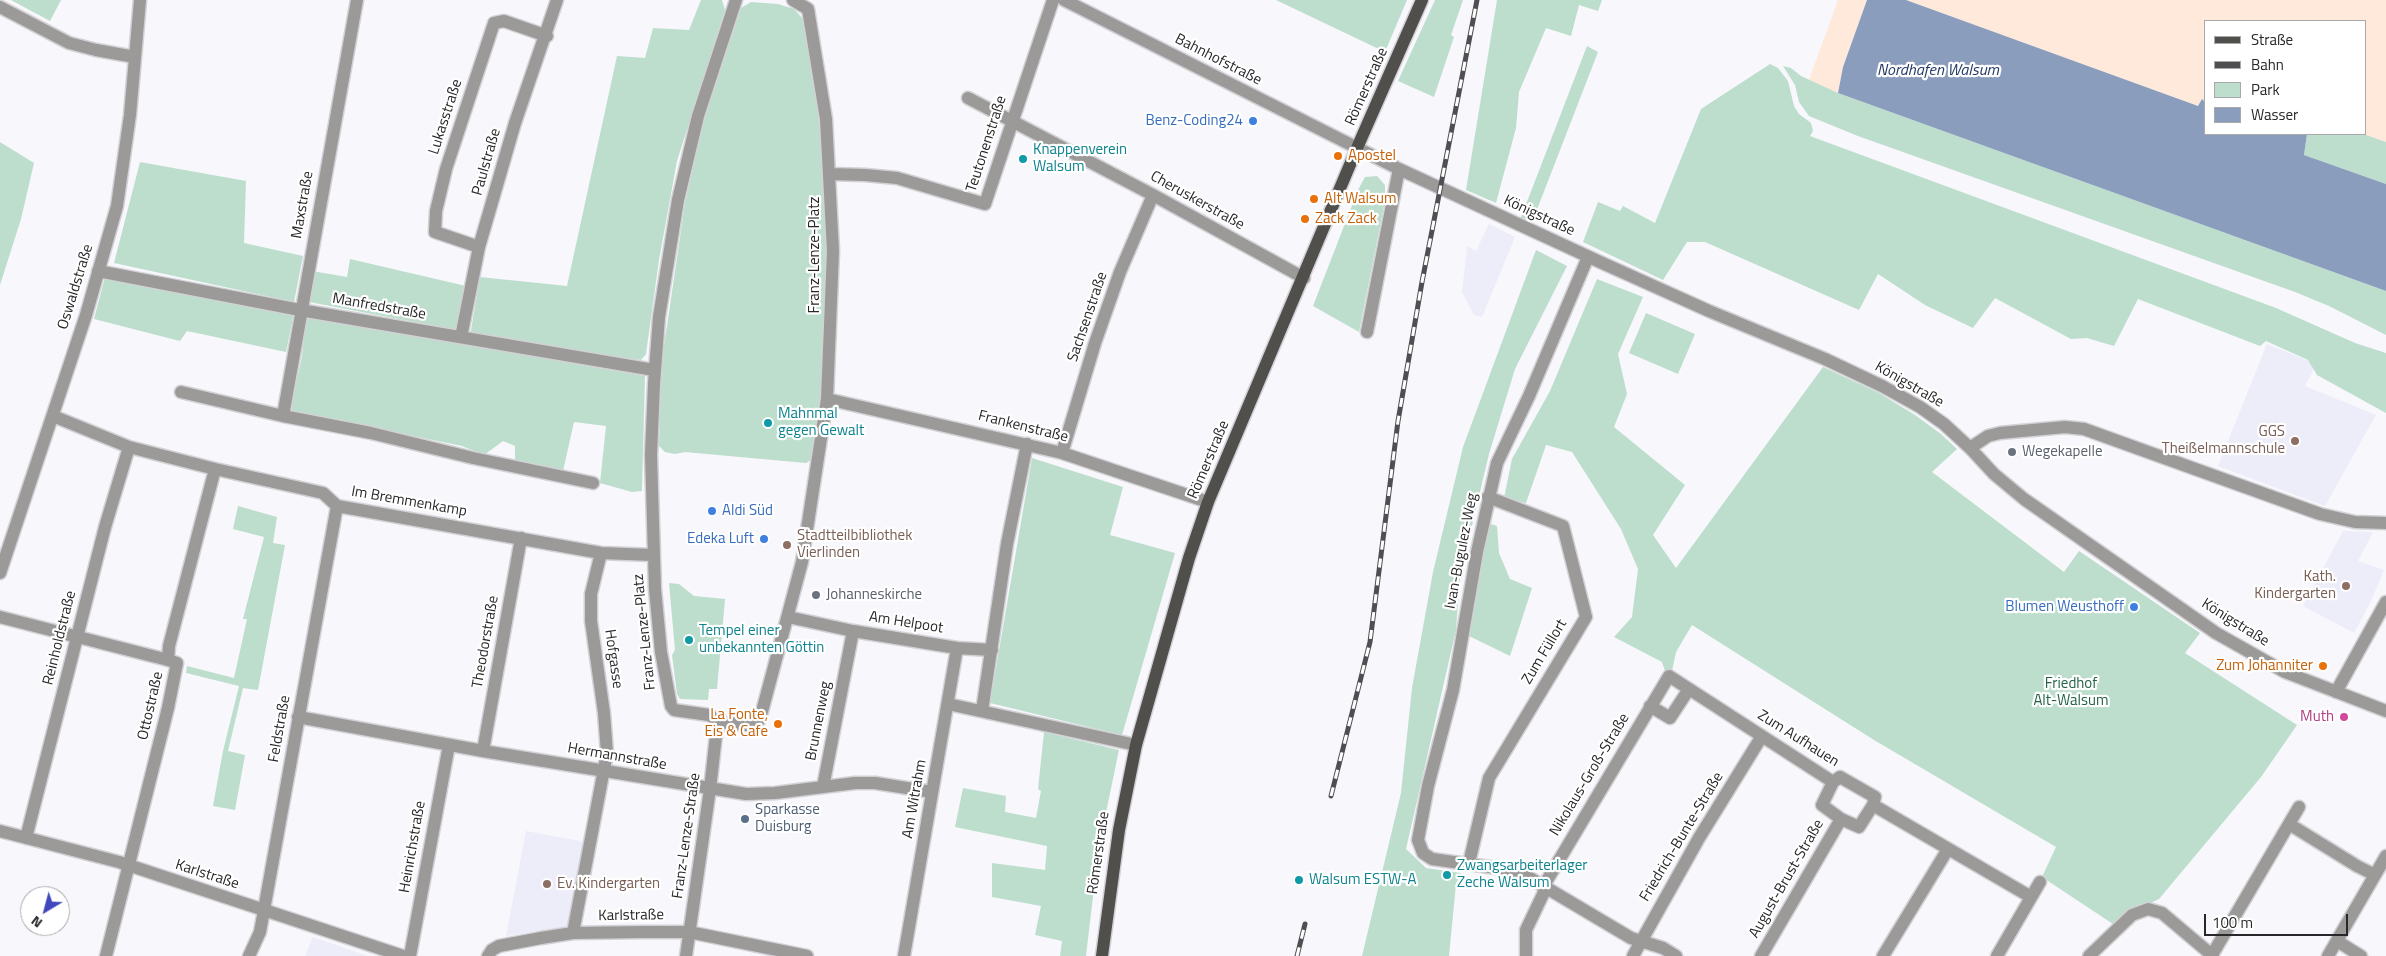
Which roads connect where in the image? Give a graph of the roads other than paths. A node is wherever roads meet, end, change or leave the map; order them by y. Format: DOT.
graph roads {
  1 [pos="140,0"];
  2 [pos="357,0"];
  3 [pos="557,0"];
  4 [pos="736,0"];
  5 [pos="793,0"];
  6 [pos="1053,0"];
  7 [pos="1064,0"];
  8 [pos="1422,0"];
  9 [pos="0,7"];
  10 [pos="546,36"];
  11 [pos="135,57"];
  12 [pos="968,98"];
  13 [pos="1012,120"];
  14 [pos="1357,148"];
  15 [pos="1399,169"];
  16 [pos="830,174"];
  17 [pos="1153,194"];
  18 [pos="479,247"];
  19 [pos="1588,257"];
  20 [pos="98,271"];
  21 [pos="1304,278"];
  22 [pos="300,310"];
  23 [pos="1367,332"];
  24 [pos="461,338"];
  25 [pos="654,370"];
  26 [pos="181,392"];
  27 [pos="826,399"];
  28 [pos="53,416"];
  29 [pos="283,416"];
  30 [pos="1027,444"];
  31 [pos="130,447"];
  32 [pos="1970,448"];
  33 [pos="1062,453"];
  34 [pos="215,469"];
  35 [pos="593,483"];
  36 [pos="1488,497"];
  37 [pos="1208,502"];
  38 [pos="337,506"];
  39 [pos="2386,523"];
  40 [pos="521,538"];
  41 [pos="601,553"];
  42 [pos="654,555"];
  43 [pos="0,573"];
  44 [pos="2386,602"];
  45 [pos="788,616"];
  46 [pos="0,617"];
  47 [pos="854,631"];
  48 [pos="77,636"];
  49 [pos="957,648"];
  50 [pos="992,650"];
  51 [pos="168,660"];
  52 [pos="1669,676"];
  53 [pos="1689,689"];
  54 [pos="2336,692"];
  55 [pos="948,704"];
  56 [pos="1650,706"];
  57 [pos="982,711"];
  58 [pos="2386,711"];
  59 [pos="298,717"];
  60 [pos="720,722"];
  61 [pos="1762,736"];
  62 [pos="449,745"];
  63 [pos="1136,745"];
  64 [pos="483,751"];
  65 [pos="603,771"];
  66 [pos="1834,782"];
  67 [pos="823,787"];
  68 [pos="710,789"];
  69 [pos="932,792"];
  70 [pos="1873,805"];
  71 [pos="2299,807"];
  72 [pos="1841,819"];
  73 [pos="2290,824"];
  74 [pos="0,831"];
  75 [pos="26,838"];
  76 [pos="1948,849"];
  77 [pos="2386,856"];
  78 [pos="1469,863"];
  79 [pos="128,866"];
  80 [pos="2375,875"];
  81 [pos="2040,882"];
  82 [pos="1545,888"];
  83 [pos="2031,897"];
  84 [pos="264,911"];
  85 [pos="689,932"];
  86 [pos="573,933"];
  87 [pos="2337,941"];
  88 [pos="1640,942"];
  89 [pos="2213,955"];
  90 [pos="106,956"];
  91 [pos="249,956"];
  92 [pos="403,956"];
  93 [pos="410,956"];
  94 [pos="488,956"];
  95 [pos="686,956"];
  96 [pos="807,956"];
  97 [pos="904,956"];
  98 [pos="1102,956"];
  99 [pos="1526,956"];
  100 [pos="1633,956"];
  101 [pos="1676,956"];
  102 [pos="1761,956"];
  103 [pos="1883,956"];
  104 [pos="1997,956"];
  105 [pos="2089,956"];
  106 [pos="2328,956"];
  107 [pos="2361,956"];
  1 -- 11 [label="street, Oswaldstraße"];
  2 -- 22 [label="street, Maxstraße"];
  3 -- 10 [label="street, Paulstraße"];
  4 -- 25 [label="street, Franz-Lenze-Platz"];
  5 -- 16 [label="street, Franz-Lenze-Platz"];
  6 -- 13 [label="street, Teutonenstraße"];
  7 -- 14 [label="street, Bahnhofstraße"];
  8 -- 14 [label="main road, Römerstraße"];
  9 -- 11 [label="street"];
  10 -- 18 [label="street, Paulstraße"];
  10 -- 18 [label="street, Lukasstraße"];
  11 -- 20 [label="street, Oswaldstraße"];
  12 -- 13 [label="street, Cheruskerstraße"];
  13 -- 16 [label="street, Teutonenstraße"];
  13 -- 17 [label="street, Cheruskerstraße"];
  14 -- 15 [label="street, Königstraße"];
  14 -- 21 [label="main road, Römerstraße"];
  15 -- 19 [label="street, Königstraße"];
  15 -- 23 [label="street"];
  16 -- 27 [label="street, Franz-Lenze-Platz"];
  17 -- 21 [label="street, Cheruskerstraße"];
  17 -- 33 [label="street, Sachsenstraße"];
  18 -- 24 [label="street, Paulstraße"];
  19 -- 32 [label="street, Königstraße"];
  19 -- 36 [label="street, Ivan-Bugulez-Weg"];
  20 -- 22 [label="street, Manfredstraße"];
  20 -- 28 [label="street, Oswaldstraße"];
  21 -- 37 [label="main road, Römerstraße"];
  22 -- 24 [label="street, Manfredstraße"];
  22 -- 29 [label="street, Maxstraße"];
  24 -- 25 [label="street, Manfredstraße"];
  25 -- 42 [label="street, Franz-Lenze-Platz"];
  26 -- 29 [label="street"];
  27 -- 30 [label="street, Frankenstraße"];
  27 -- 45 [label="street, Franz-Lenze-Platz"];
  28 -- 31 [label="street, Im Bremmenkamp"];
  28 -- 43 [label="street, Oswaldstraße"];
  29 -- 35 [label="street"];
  30 -- 33 [label="street, Frankenstraße"];
  30 -- 50 [label="street"];
  31 -- 34 [label="street, Im Bremmenkamp"];
  31 -- 48 [label="street, Reinholdstraße"];
  32 -- 39 [label="street"];
  32 -- 54 [label="street, Königstraße"];
  33 -- 37 [label="street, Frankenstraße"];
  34 -- 38 [label="street, Im Bremmenkamp"];
  34 -- 51 [label="street, Ottostraße"];
  36 -- 78 [label="street, Ivan-Bugulez-Weg"];
  36 -- 78 [label="street, Zum Füllort"];
  37 -- 63 [label="main road, Römerstraße"];
  38 -- 40 [label="street, Im Bremmenkamp"];
  38 -- 59 [label="street, Feldstraße"];
  40 -- 41 [label="street, Im Bremmenkamp"];
  40 -- 64 [label="street, Theodorstraße"];
  41 -- 42 [label="street, Im Bremmenkamp"];
  41 -- 65 [label="street, Hofgasse"];
  42 -- 60 [label="street, Franz-Lenze-Platz"];
  44 -- 54 [label="street"];
  45 -- 47 [label="street, Am Helpoot"];
  45 -- 60 [label="street, Franz-Lenze-Platz"];
  46 -- 48 [label="street"];
  47 -- 49 [label="street, Am Helpoot"];
  47 -- 67 [label="street, Brunnenweg"];
  48 -- 51 [label="street"];
  48 -- 75 [label="street, Reinholdstraße"];
  49 -- 50 [label="street, Am Helpoot"];
  49 -- 55 [label="street, Am Witrahm"];
  50 -- 57 [label="street"];
  51 -- 79 [label="street, Ottostraße"];
  52 -- 53 [label="street, Zum Aufhauen"];
  52 -- 56 [label="street, Nikolaus-Groß-Straße"];
  53 -- 56 [label="street, Nikolaus-Groß-Straße"];
  53 -- 61 [label="street, Zum Aufhauen"];
  54 -- 58 [label="street, Königstraße"];
  55 -- 57 [label="street"];
  55 -- 69 [label="street, Am Witrahm"];
  56 -- 82 [label="street, Nikolaus-Groß-Straße"];
  57 -- 63 [label="street"];
  59 -- 62 [label="street, Hermannstraße"];
  59 -- 84 [label="street, Feldstraße"];
  60 -- 68 [label="street, Franz-Lenze-Straße"];
  61 -- 66 [label="street, Zum Aufhauen"];
  61 -- 88 [label="street, Friedrich-Bunte-Straße"];
  62 -- 64 [label="street, Hermannstraße"];
  62 -- 93 [label="street, Heinrichstraße"];
  63 -- 98 [label="main road, Römerstraße"];
  64 -- 65 [label="street, Hermannstraße"];
  65 -- 68 [label="street, Hermannstraße"];
  65 -- 86 [label="street, Hofgasse"];
  66 -- 70 [label="street, Zum Aufhauen"];
  66 -- 72 [label="street, August-Brust-Straße"];
  67 -- 68 [label="street, Hermannstraße"];
  67 -- 69 [label="street, Hermannstraße"];
  68 -- 85 [label="street, Franz-Lenze-Straße"];
  69 -- 97 [label="street, Am Witrahm"];
  70 -- 72 [label="street, August-Brust-Straße"];
  70 -- 76 [label="street, Zum Aufhauen"];
  71 -- 73 [label="street"];
  72 -- 102 [label="street, August-Brust-Straße"];
  73 -- 80 [label="street"];
  73 -- 89 [label="street"];
  74 -- 75 [label="street, Karlstraße"];
  75 -- 79 [label="street, Karlstraße"];
  76 -- 83 [label="street, Zum Aufhauen"];
  76 -- 103 [label="street"];
  77 -- 80 [label="street"];
  78 -- 82 [label="street"];
  79 -- 84 [label="street, Karlstraße"];
  79 -- 90 [label="street, Ottostraße"];
  80 -- 87 [label="street"];
  81 -- 83 [label="street"];
  82 -- 88 [label="street"];
  82 -- 99 [label="street, Nikolaus-Groß-Straße"];
  83 -- 104 [label="street"];
  84 -- 91 [label="street, Feldstraße"];
  84 -- 92 [label="street, Karlstraße"];
  85 -- 86 [label="street, Karlstraße"];
  85 -- 95 [label="street, Franz-Lenze-Straße"];
  85 -- 96 [label="street, Karlstraße"];
  86 -- 94 [label="street, Karlstraße"];
  87 -- 106 [label="street"];
  87 -- 107 [label="street"];
  88 -- 100 [label="street, Friedrich-Bunte-Straße"];
  88 -- 101 [label="street"];
  89 -- 105 [label="street"];
}
